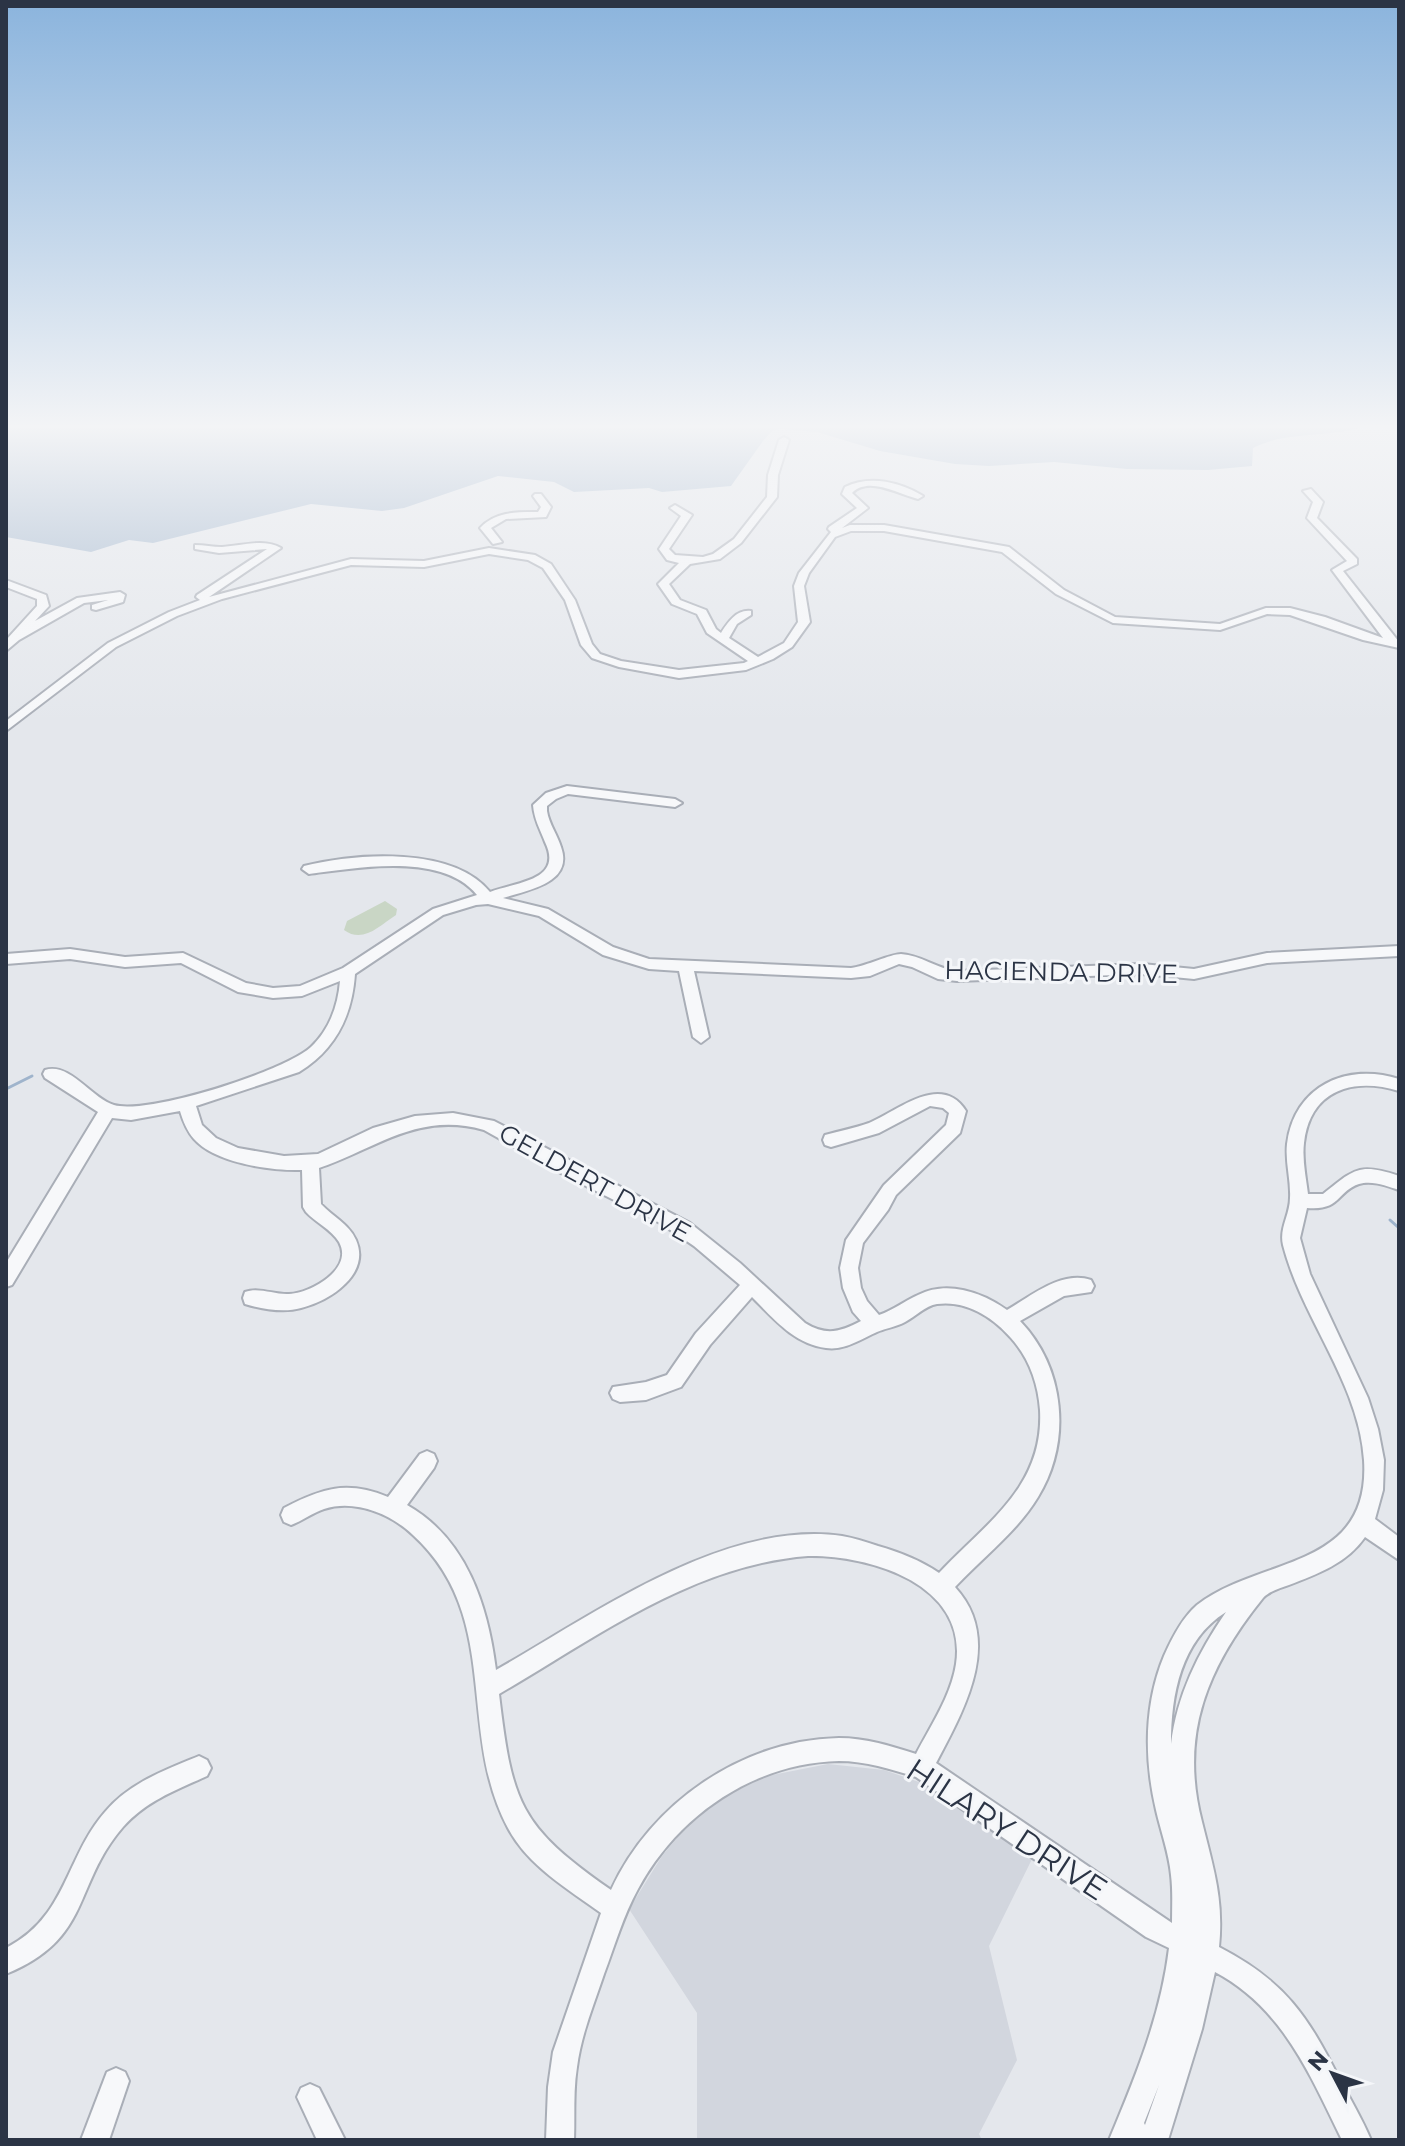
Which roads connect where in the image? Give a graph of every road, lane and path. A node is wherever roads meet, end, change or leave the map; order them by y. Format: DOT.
graph roads {
  1 [pos="489,523"];
  2 [pos="681,523"];
  3 [pos="752,523"];
  4 [pos="839,523"];
  5 [pos="1317,523"];
  6 [pos="831,535"];
  7 [pos="497,542"];
  8 [pos="199,547"];
  9 [pos="687,561"];
  10 [pos="6,583"];
  11 [pos="96,607"];
  12 [pos="187,607"];
  13 [pos="747,613"];
  14 [pos="722,640"];
  15 [pos="10,644"];
  16 [pos="1396,645"];
  17 [pos="751,658"];
  18 [pos="6,727"];
  19 [pos="675,803"];
  20 [pos="309,869"];
  21 [pos="488,899"];
  22 [pos="1399,951"];
  23 [pos="6,959"];
  24 [pos="686,967"];
  25 [pos="348,972"];
  26 [pos="701,1037"];
  27 [pos="51,1074"];
  28 [pos="1399,1085"];
  29 [pos="186,1102"];
  30 [pos="108,1110"];
  31 [pos="831,1140"];
  32 [pos="310,1163"];
  33 [pos="1399,1183"];
  34 [pos="1300,1200"];
  35 [pos="6,1279"];
  36 [pos="752,1285"];
  37 [pos="1085,1286"];
  38 [pos="252,1298"];
  39 [pos="1007,1319"];
  40 [pos="875,1324"];
  41 [pos="620,1393"];
  42 [pos="427,1461"];
  43 [pos="393,1507"];
  44 [pos="291,1515"];
  45 [pos="1362,1522"];
  46 [pos="1399,1550"];
  47 [pos="942,1585"];
  48 [pos="489,1687"];
  49 [pos="922,1767"];
  50 [pos="199,1768"];
  51 [pos="616,1908"];
  52 [pos="1192,1947"];
  53 [pos="6,1961"];
  54 [pos="116,2081"];
  55 [pos="310,2097"];
  56 [pos="1131,2136"];
  57 [pos="95,2140"];
  58 [pos="331,2140"];
  59 [pos="560,2140"];
  60 [pos="1154,2140"];
  61 [pos="1357,2140"];
  1 -- 7 [label="street"];
  2 -- 9 [label="street"];
  3 -- 9 [label="street"];
  4 -- 6 [label="street"];
  5 -- 16 [label="street"];
  6 -- 16 [label="street"];
  6 -- 17 [label="street"];
  8 -- 12 [label="street"];
  9 -- 14 [label="street"];
  10 -- 15 [label="street"];
  11 -- 15 [label="street"];
  12 -- 17 [label="street"];
  12 -- 18 [label="street"];
  13 -- 14 [label="street"];
  14 -- 17 [label="street"];
  19 -- 21 [label="street"];
  20 -- 21 [label="street"];
  21 -- 24 [label="street, HACIENDA DRIVE"];
  21 -- 25 [label="street, HACIENDA DRIVE"];
  22 -- 24 [label="street, HACIENDA DRIVE"];
  23 -- 25 [label="street, HACIENDA DRIVE"];
  24 -- 26 [label="street"];
  25 -- 29 [label="street"];
  27 -- 30 [label="street"];
  28 -- 34 [label="street"];
  29 -- 30 [label="street"];
  29 -- 32 [label="street, GELDERT DRIVE"];
  30 -- 35 [label="street"];
  31 -- 40 [label="street"];
  32 -- 36 [label="street, GELDERT DRIVE"];
  32 -- 38 [label="street"];
  33 -- 34 [label="street"];
  34 -- 45 [label="street"];
  36 -- 40 [label="street, GELDERT DRIVE"];
  36 -- 41 [label="street"];
  37 -- 39 [label="street"];
  39 -- 40 [label="street, GELDERT DRIVE"];
  39 -- 47 [label="street, GELDERT DRIVE"];
  42 -- 43 [label="street"];
  43 -- 44 [label="street"];
  43 -- 48 [label="street"];
  45 -- 46 [label="street"];
  45 -- 52 [label="street"];
  47 -- 48 [label="street"];
  47 -- 49 [label="street"];
  48 -- 51 [label="street"];
  49 -- 51 [label="street, HILARY DRIVE"];
  49 -- 52 [label="street, HILARY DRIVE"];
  50 -- 53 [label="street"];
  51 -- 59 [label="street, HILARY DRIVE"];
  52 -- 56 [label="street"];
  52 -- 60 [label="street"];
  52 -- 61 [label="street, HILARY DRIVE"];
  54 -- 57 [label="street"];
  55 -- 58 [label="street"];
}
